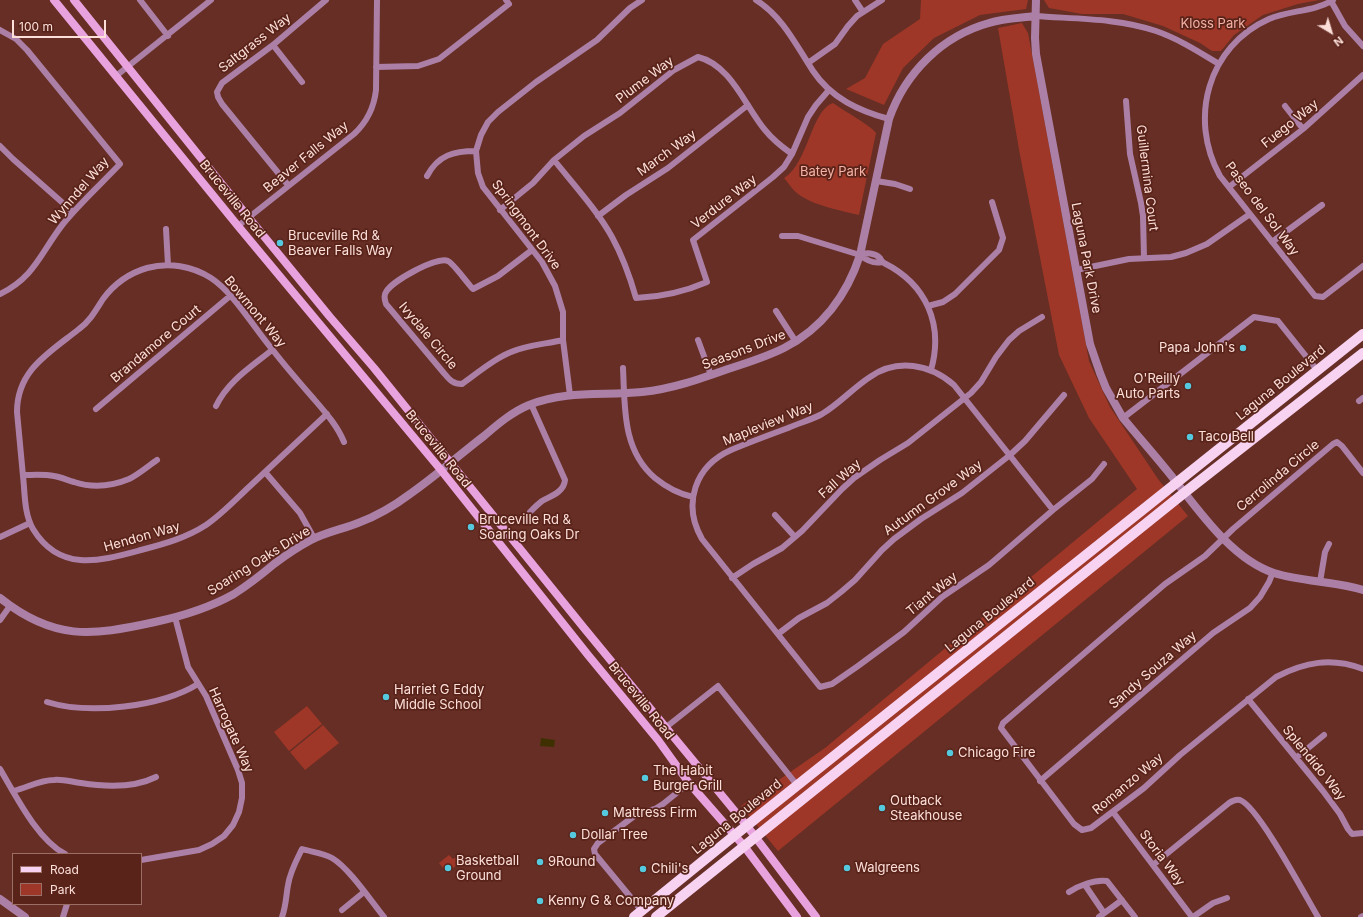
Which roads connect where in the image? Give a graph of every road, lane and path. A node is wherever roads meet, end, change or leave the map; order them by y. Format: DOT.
graph roads {
  1 [pos="54,0"];
  2 [pos="74,0"];
  3 [pos="140,0"];
  4 [pos="211,0"];
  5 [pos="326,0"];
  6 [pos="377,0"];
  7 [pos="506,0"];
  8 [pos="642,0"];
  9 [pos="756,0"];
  10 [pos="855,0"];
  11 [pos="882,0"];
  12 [pos="1036,0"];
  13 [pos="1332,1"];
  14 [pos="863,12"];
  15 [pos="1035,16"];
  16 [pos="0,30"];
  17 [pos="168,36"];
  18 [pos="272,45"];
  19 [pos="1363,46"];
  20 [pos="808,62"];
  21 [pos="1219,64"];
  22 [pos="129,66"];
  23 [pos="376,67"];
  24 [pos="1363,75"];
  25 [pos="116,76"];
  26 [pos="302,82"];
  27 [pos="829,90"];
  28 [pos="1126,101"];
  29 [pos="748,105"];
  30 [pos="1285,106"];
  31 [pos="889,119"];
  32 [pos="1303,129"];
  33 [pos="0,146"];
  34 [pos="476,151"];
  35 [pos="792,154"];
  36 [pos="554,160"];
  37 [pos="427,176"];
  38 [pos="876,181"];
  39 [pos="288,185"];
  40 [pos="1229,188"];
  41 [pos="910,189"];
  42 [pos="992,202"];
  43 [pos="1322,205"];
  44 [pos="500,210"];
  45 [pos="73,212"];
  46 [pos="1250,214"];
  47 [pos="598,216"];
  48 [pos="249,218"];
  49 [pos="238,226"];
  50 [pos="166,229"];
  51 [pos="782,236"];
  52 [pos="1272,242"];
  53 [pos="532,250"];
  54 [pos="860,255"];
  55 [pos="1144,258"];
  56 [pos="168,265"];
  57 [pos="1363,266"];
  58 [pos="1076,270"];
  59 [pos="0,294"];
  60 [pos="230,296"];
  61 [pos="928,306"];
  62 [pos="776,311"];
  63 [pos="1042,317"];
  64 [pos="1363,334"];
  65 [pos="563,340"];
  66 [pos="698,340"];
  67 [pos="796,342"];
  68 [pos="272,350"];
  69 [pos="1363,353"];
  70 [pos="623,368"];
  71 [pos="931,370"];
  72 [pos="1317,370"];
  73 [pos="711,375"];
  74 [pos="624,394"];
  75 [pos="570,395"];
  76 [pos="1064,395"];
  77 [pos="964,398"];
  78 [pos="531,404"];
  79 [pos="216,406"];
  80 [pos="96,409"];
  81 [pos="327,414"];
  82 [pos="1123,418"];
  83 [pos="344,442"];
  84 [pos="1010,455"];
  85 [pos="157,460"];
  86 [pos="450,463"];
  87 [pos="1104,464"];
  88 [pos="441,470"];
  89 [pos="265,472"];
  90 [pos="1363,473"];
  91 [pos="23,475"];
  92 [pos="1177,482"];
  93 [pos="1184,493"];
  94 [pos="693,497"];
  95 [pos="1053,510"];
  96 [pos="530,512"];
  97 [pos="775,515"];
  98 [pos="30,523"];
  99 [pos="0,537"];
  100 [pos="794,537"];
  101 [pos="314,538"];
  102 [pos="1223,538"];
  103 [pos="1329,544"];
  104 [pos="1273,572"];
  105 [pos="732,578"];
  106 [pos="1320,582"];
  107 [pos="1363,590"];
  108 [pos="0,598"];
  109 [pos="10,606"];
  110 [pos="175,617"];
  111 [pos="0,620"];
  112 [pos="778,634"];
  113 [pos="1363,669"];
  114 [pos="198,684"];
  115 [pos="820,687"];
  116 [pos="1248,699"];
  117 [pos="47,702"];
  118 [pos="665,728"];
  119 [pos="1324,735"];
  120 [pos="1296,758"];
  121 [pos="0,769"];
  122 [pos="156,777"];
  123 [pos="1040,781"];
  124 [pos="689,783"];
  125 [pos="797,786"];
  126 [pos="13,791"];
  127 [pos="1113,812"];
  128 [pos="747,826"];
  129 [pos="1363,833"];
  130 [pos="735,835"];
  131 [pos="756,837"];
  132 [pos="744,846"];
  133 [pos="64,853"];
  134 [pos="142,860"];
  135 [pos="1153,865"];
  136 [pos="1085,885"];
  137 [pos="364,892"];
  138 [pos="1069,892"];
  139 [pos="1227,898"];
  140 [pos="0,899"];
  141 [pos="1122,900"];
  142 [pos="67,905"];
  143 [pos="342,910"];
  144 [pos="638,914"];
  145 [pos="1102,915"];
  146 [pos="25,917"];
  147 [pos="63,917"];
  148 [pos="282,917"];
  149 [pos="384,917"];
  150 [pos="656,917"];
  151 [pos="797,917"];
  152 [pos="816,917"];
  153 [pos="1135,917"];
  154 [pos="1193,917"];
  155 [pos="1318,917"];
  1 -- 25 [label="main road, Bruceville Road"];
  2 -- 22 [label="main road, Bruceville Road"];
  3 -- 17 [label="street"];
  4 -- 17 [label="street"];
  5 -- 18 [label="street, Saltgrass Way"];
  6 -- 23 [label="street, Beaver Falls Way"];
  7 -- 23 [label="street"];
  8 -- 34 [label="street, Springmont Drive"];
  9 -- 20 [label="street"];
  10 -- 14 [label="street"];
  11 -- 14 [label="street"];
  12 -- 15 [label="street, Laguna Park Drive"];
  13 -- 19 [label="street"];
  13 -- 21 [label="street, Paseo del Sol Way"];
  14 -- 20 [label="street"];
  15 -- 21 [label="street"];
  15 -- 31 [label="street, Seasons Drive"];
  15 -- 58 [label="street, Laguna Park Drive"];
  16 -- 45 [label="street, Wynndel Way"];
  17 -- 22 [label="street"];
  18 -- 26 [label="street"];
  18 -- 39 [label="street, Saltgrass Way"];
  20 -- 27 [label="street"];
  21 -- 40 [label="street, Paseo del Sol Way"];
  22 -- 25 [label="street"];
  22 -- 48 [label="main road, Bruceville Road"];
  23 -- 39 [label="street, Beaver Falls Way"];
  24 -- 32 [label="street, Fuego Way"];
  25 -- 49 [label="main road, Bruceville Road"];
  27 -- 31 [label="street"];
  27 -- 35 [label="street, Verdure Way"];
  28 -- 55 [label="street, Guillermina Court"];
  29 -- 35 [label="street, Plume Way"];
  29 -- 36 [label="street, Plume Way"];
  29 -- 47 [label="street, March Way"];
  30 -- 32 [label="street"];
  31 -- 38 [label="street, Seasons Drive"];
  32 -- 40 [label="street, Fuego Way"];
  33 -- 45 [label="street"];
  34 -- 37 [label="street"];
  34 -- 44 [label="street, Springmont Drive"];
  35 -- 47 [label="street, Verdure Way"];
  36 -- 44 [label="street, Plume Way"];
  36 -- 47 [label="street, Verdure Way"];
  38 -- 41 [label="street"];
  38 -- 54 [label="street, Seasons Drive"];
  39 -- 48 [label="street, Beaver Falls Way"];
  40 -- 46 [label="street, Paseo del Sol Way"];
  42 -- 61 [label="street"];
  43 -- 52 [label="street"];
  44 -- 53 [label="street, Springmont Drive"];
  45 -- 59 [label="street, Wynndel Way"];
  46 -- 52 [label="street, Paseo del Sol Way"];
  46 -- 55 [label="street"];
  48 -- 49 [label="street, Beaver Falls Way"];
  48 -- 86 [label="main road, Bruceville Road"];
  49 -- 88 [label="main road, Bruceville Road"];
  50 -- 56 [label="street"];
  51 -- 54 [label="street"];
  52 -- 57 [label="street, Paseo del Sol Way"];
  53 -- 65 [label="street, Springmont Drive"];
  53 -- 65 [label="street, Ivydale Circle"];
  54 -- 61 [label="street"];
  54 -- 67 [label="street, Seasons Drive"];
  55 -- 58 [label="street"];
  56 -- 60 [label="street, Bowmont Way"];
  56 -- 91 [label="street, Bowmont Way"];
  58 -- 82 [label="street, Laguna Park Drive"];
  60 -- 68 [label="street, Bowmont Way"];
  60 -- 80 [label="street, Brandamore Court"];
  61 -- 71 [label="street"];
  62 -- 67 [label="street"];
  63 -- 77 [label="street, Fall Way"];
  64 -- 72 [label="main road, Laguna Boulevard"];
  65 -- 75 [label="street, Springmont Drive"];
  66 -- 73 [label="street"];
  67 -- 73 [label="street, Seasons Drive"];
  68 -- 79 [label="street"];
  68 -- 81 [label="street, Bowmont Way"];
  69 -- 93 [label="main road, Laguna Boulevard"];
  70 -- 74 [label="street"];
  71 -- 77 [label="street, Mapleview Way"];
  71 -- 94 [label="street, Mapleview Way"];
  72 -- 82 [label="street"];
  72 -- 92 [label="main road, Laguna Boulevard"];
  73 -- 74 [label="street, Seasons Drive"];
  74 -- 75 [label="street, Seasons Drive"];
  74 -- 94 [label="street"];
  75 -- 78 [label="street, Seasons Drive"];
  76 -- 84 [label="street, Autumn Grove Way"];
  77 -- 84 [label="street, Mapleview Way"];
  77 -- 100 [label="street, Fall Way"];
  78 -- 86 [label="street, Seasons Drive"];
  78 -- 96 [label="street"];
  81 -- 83 [label="street, Bowmont Way"];
  81 -- 89 [label="street, Hendon Way"];
  82 -- 92 [label="street, Laguna Park Drive"];
  84 -- 95 [label="street, Mapleview Way"];
  84 -- 112 [label="street, Autumn Grove Way"];
  85 -- 91 [label="street"];
  86 -- 88 [label="street, Soaring Oaks Drive"];
  86 -- 118 [label="main road, Bruceville Road"];
  87 -- 95 [label="street, Tiant Way"];
  88 -- 101 [label="street, Soaring Oaks Drive"];
  88 -- 124 [label="main road, Bruceville Road"];
  89 -- 98 [label="street, Hendon Way"];
  89 -- 101 [label="street"];
  90 -- 102 [label="street, Cerrolinda Circle"];
  91 -- 98 [label="street, Bowmont Way"];
  92 -- 93 [label="street, Laguna Park Drive"];
  92 -- 125 [label="main road, Laguna Boulevard"];
  93 -- 102 [label="street, Laguna Park Drive"];
  93 -- 131 [label="main road, Laguna Boulevard"];
  94 -- 105 [label="street, Mapleview Way"];
  95 -- 115 [label="street, Tiant Way"];
  97 -- 100 [label="street"];
  98 -- 99 [label="street"];
  100 -- 105 [label="street, Fall Way"];
  101 -- 110 [label="street, Soaring Oaks Drive"];
  102 -- 104 [label="street, Laguna Park Drive"];
  102 -- 123 [label="street, Romanzo Way"];
  103 -- 106 [label="street"];
  104 -- 106 [label="street, Laguna Park Drive"];
  104 -- 123 [label="street, Sandy Souza Way"];
  105 -- 112 [label="street, Mapleview Way"];
  106 -- 107 [label="street, Laguna Park Drive"];
  108 -- 109 [label="street, Soaring Oaks Drive"];
  109 -- 110 [label="street, Soaring Oaks Drive"];
  109 -- 111 [label="street"];
  110 -- 114 [label="street, Harrogate Way"];
  112 -- 115 [label="street, Mapleview Way"];
  113 -- 116 [label="street, Romanzo Way"];
  114 -- 117 [label="street"];
  114 -- 134 [label="street, Harrogate Way"];
  116 -- 120 [label="street, Splendido Way"];
  116 -- 127 [label="street, Romanzo Way"];
  118 -- 125 [label="street"];
  118 -- 128 [label="main road, Bruceville Road"];
  119 -- 120 [label="street"];
  120 -- 129 [label="street, Splendido Way"];
  121 -- 126 [label="street"];
  122 -- 126 [label="street"];
  123 -- 127 [label="street, Romanzo Way"];
  124 -- 130 [label="main road, Bruceville Road"];
  124 -- 144 [label="street"];
  125 -- 128 [label="main road, Laguna Boulevard"];
  126 -- 133 [label="street"];
  127 -- 135 [label="street, Storia Way"];
  128 -- 130 [label="main road, Laguna Boulevard"];
  128 -- 131 [label="main road, Bruceville Road"];
  130 -- 132 [label="main road, Bruceville Road"];
  130 -- 144 [label="main road, Laguna Boulevard"];
  131 -- 132 [label="main road, Laguna Boulevard"];
  131 -- 152 [label="main road, Bruceville Road"];
  132 -- 150 [label="main road, Laguna Boulevard"];
  132 -- 151 [label="main road, Bruceville Road"];
  135 -- 154 [label="street, Storia Way"];
  135 -- 155 [label="street"];
  136 -- 138 [label="street"];
  136 -- 141 [label="street"];
  136 -- 145 [label="street"];
  137 -- 143 [label="street"];
  137 -- 148 [label="street"];
  137 -- 149 [label="street"];
  139 -- 154 [label="street"];
  140 -- 146 [label="street"];
  141 -- 145 [label="street"];
  141 -- 153 [label="street"];
  142 -- 147 [label="street"];
}
